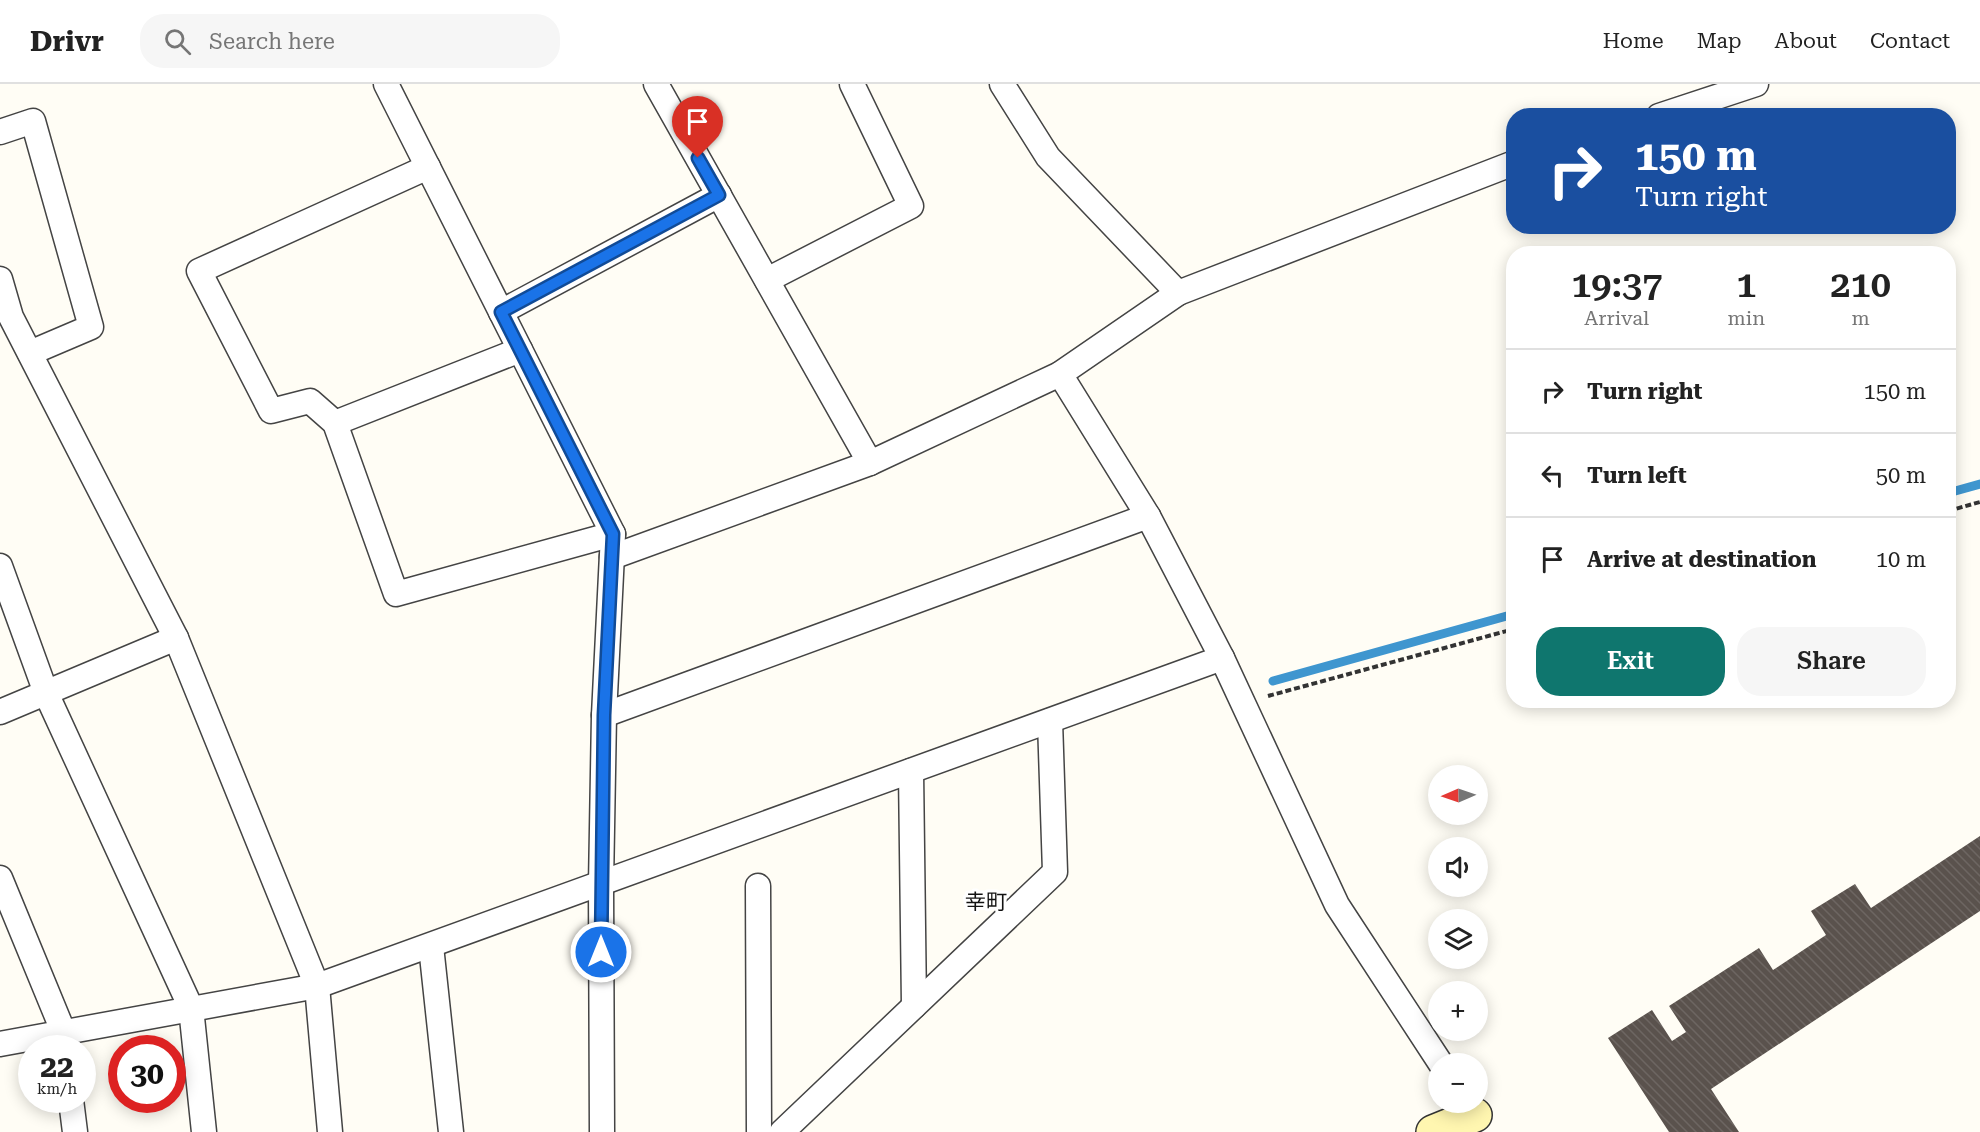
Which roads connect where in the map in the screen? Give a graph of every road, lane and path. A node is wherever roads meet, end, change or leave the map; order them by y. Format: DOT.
graph roads {
  1 [pos="386,84"];
  2 [pos="656,84"];
  3 [pos="852,84"];
  4 [pos="1002,84"];
  5 [pos="1756,84"];
  6 [pos="1683,108"];
  7 [pos="0,132"];
  8 [pos="1506,166"];
  9 [pos="428,167"];
  10 [pos="719,195"];
  11 [pos="0,279"];
  12 [pos="767,280"];
  13 [pos="1178,293"];
  14 [pos="501,312"];
  15 [pos="6,319"];
  16 [pos="520,350"];
  17 [pos="30,352"];
  18 [pos="1060,374"];
  19 [pos="336,423"];
  20 [pos="870,463"];
  21 [pos="1980,502"];
  22 [pos="1956,509"];
  23 [pos="1148,516"];
  24 [pos="613,545"];
  25 [pos="0,566"];
  26 [pos="1506,631"];
  27 [pos="177,638"];
  28 [pos="1222,658"];
  29 [pos="46,693"];
  30 [pos="1241,703"];
  31 [pos="0,712"];
  32 [pos="604,715"];
  33 [pos="1050,721"];
  34 [pos="911,771"];
  35 [pos="0,878"];
  36 [pos="601,885"];
  37 [pos="758,886"];
  38 [pos="431,946"];
  39 [pos="317,986"];
  40 [pos="914,1006"];
  41 [pos="191,1008"];
  42 [pos="62,1035"];
  43 [pos="84,1035"];
  44 [pos="18,1043"];
  45 [pos="0,1044"];
  46 [pos="1434,1053"];
  47 [pos="73,1113"];
  48 [pos="1476,1117"];
  49 [pos="75,1132"];
  50 [pos="204,1132"];
  51 [pos="330,1132"];
  52 [pos="451,1132"];
  53 [pos="602,1132"];
  54 [pos="759,1132"];
  55 [pos="782,1132"];
  56 [pos="1432,1132"];
  1 -- 9 [label="street"];
  2 -- 10 [label="street"];
  3 -- 12 [label="street"];
  4 -- 13 [label="street"];
  5 -- 6 [label="street"];
  7 -- 17 [label="street"];
  8 -- 13 [label="street"];
  9 -- 14 [label="street"];
  9 -- 19 [label="street"];
  10 -- 12 [label="street"];
  10 -- 14 [label="street"];
  11 -- 15 [label="street"];
  12 -- 20 [label="street"];
  13 -- 18 [label="street"];
  14 -- 16 [label="street"];
  15 -- 17 [label="street"];
  16 -- 19 [label="street"];
  16 -- 24 [label="street"];
  17 -- 27 [label="street"];
  18 -- 20 [label="street"];
  18 -- 23 [label="street"];
  19 -- 24 [label="street"];
  20 -- 24 [label="street"];
  21 -- 22 [label="path"];
  23 -- 28 [label="street"];
  23 -- 32 [label="street"];
  24 -- 32 [label="street"];
  25 -- 29 [label="street"];
  26 -- 30 [label="path"];
  27 -- 29 [label="street"];
  27 -- 39 [label="street"];
  28 -- 30 [label="street"];
  28 -- 33 [label="street"];
  29 -- 31 [label="street"];
  29 -- 41 [label="street"];
  30 -- 46 [label="street"];
  32 -- 36 [label="street"];
  33 -- 34 [label="street"];
  33 -- 40 [label="street"];
  34 -- 36 [label="street"];
  34 -- 40 [label="street"];
  35 -- 42 [label="street"];
  36 -- 38 [label="street"];
  36 -- 53 [label="street"];
  37 -- 54 [label="street"];
  38 -- 39 [label="street"];
  38 -- 52 [label="street"];
  39 -- 41 [label="street"];
  39 -- 51 [label="street"];
  40 -- 55 [label="street"];
  41 -- 43 [label="street"];
  41 -- 50 [label="street"];
  44 -- 45 [label="street"];
  47 -- 49 [label="street"];
  48 -- 56 [label="street"];
}
